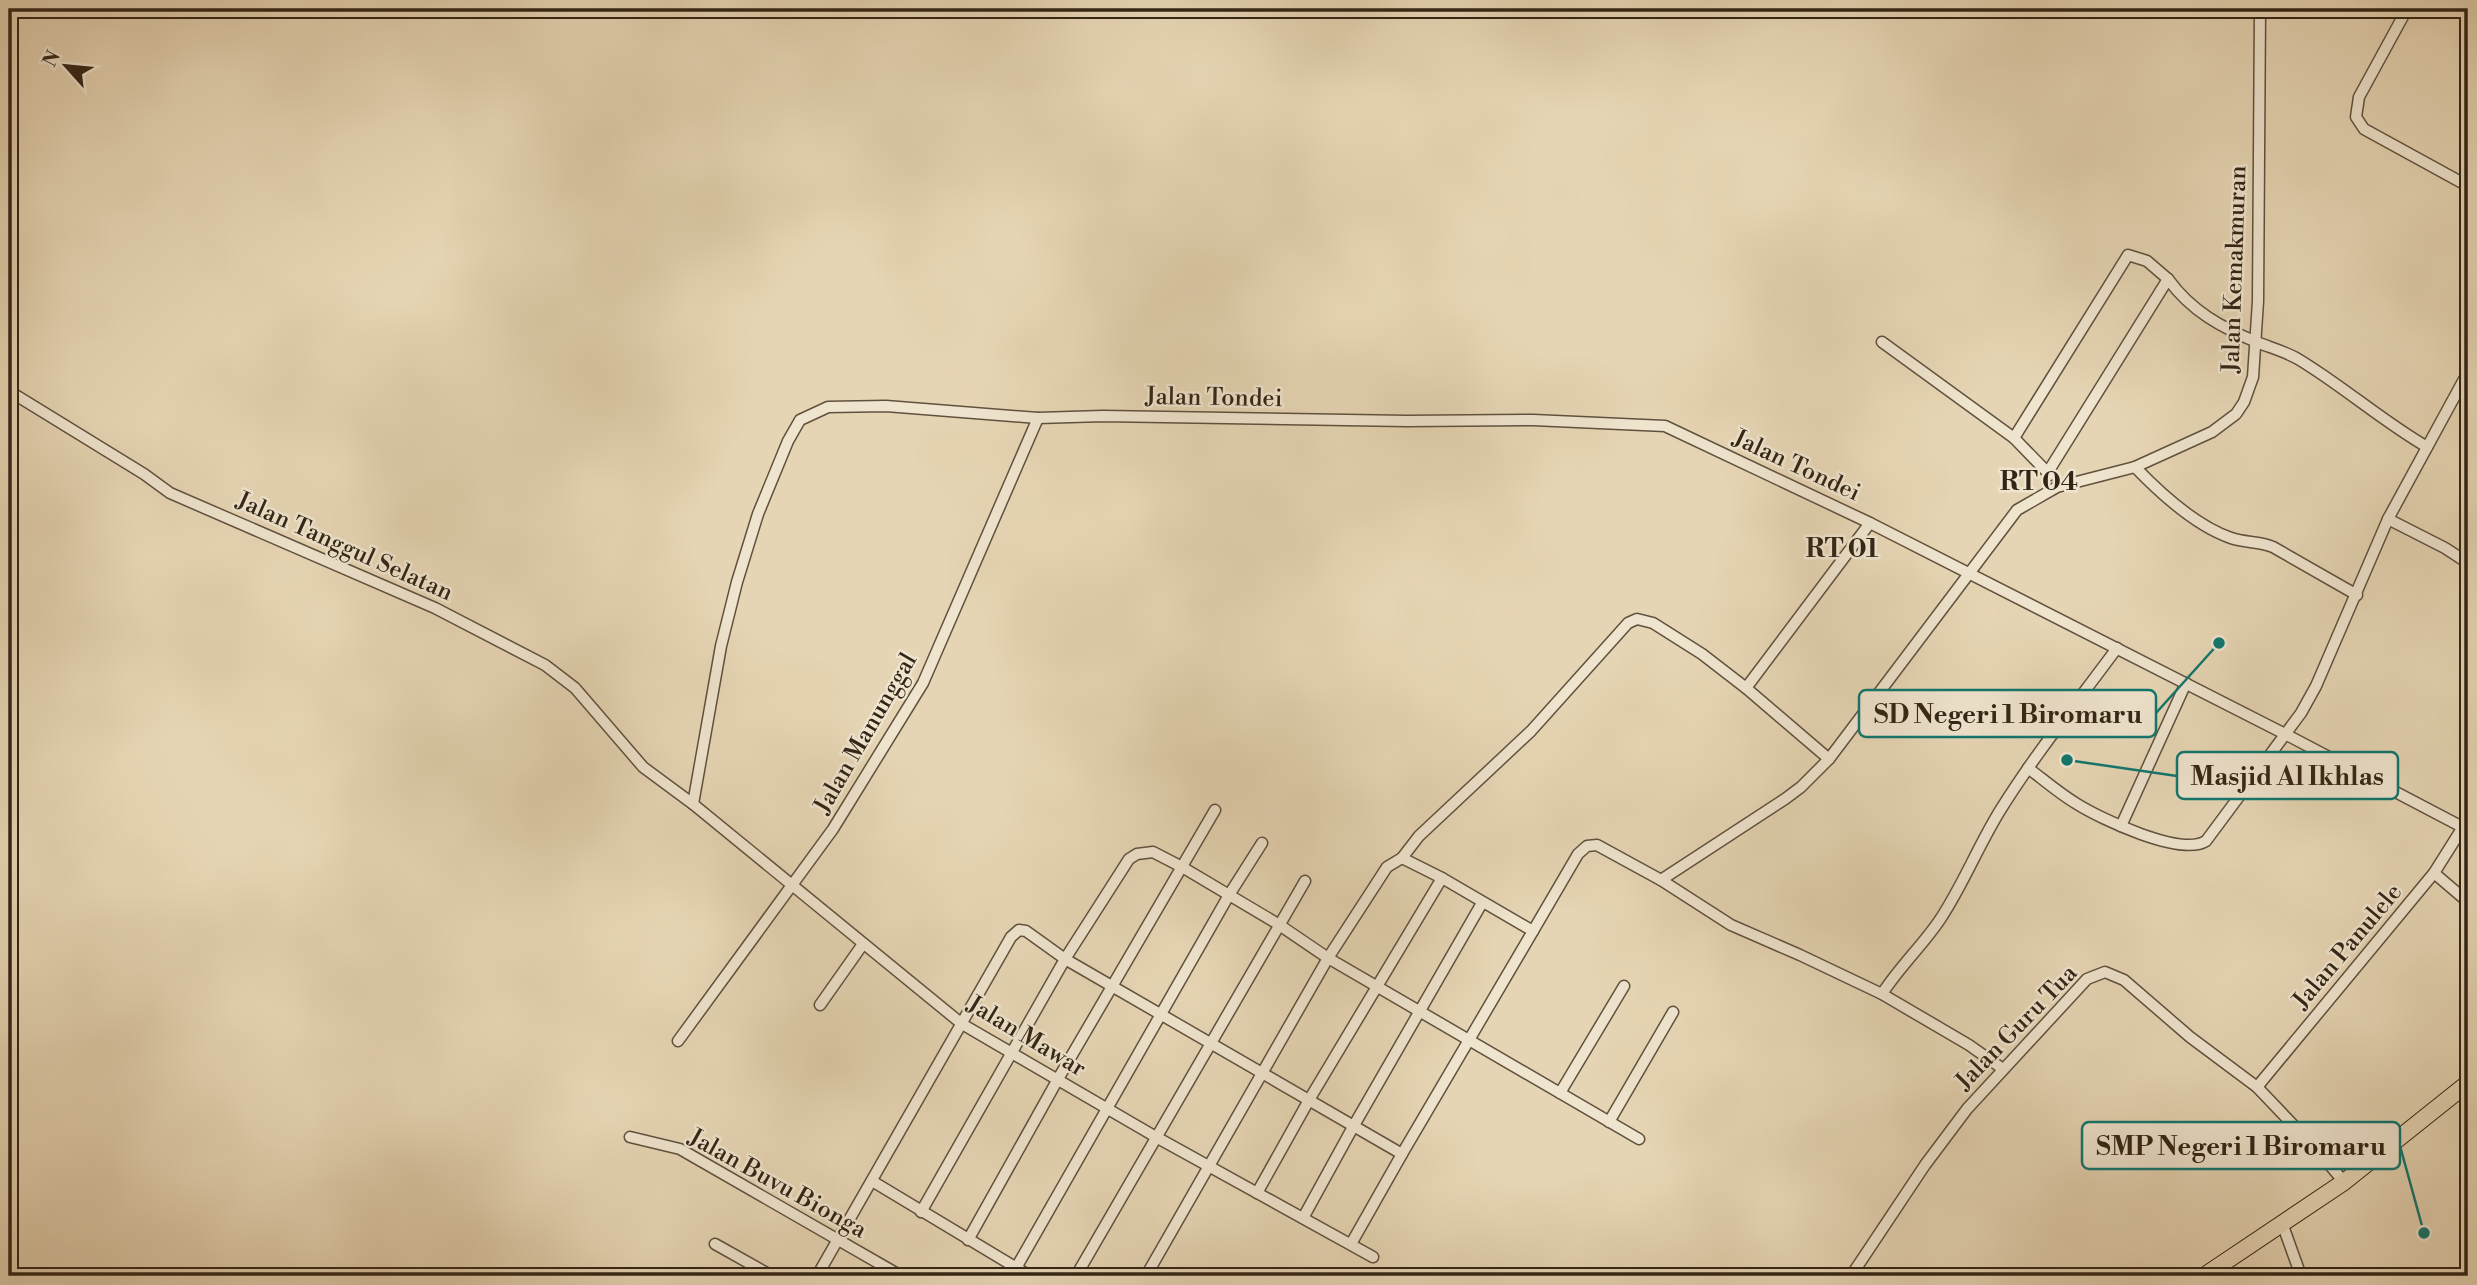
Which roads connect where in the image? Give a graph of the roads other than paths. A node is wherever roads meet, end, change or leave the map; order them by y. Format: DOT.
graph roads {
  1 [pos="2260,9"];
  2 [pos="2407,9"];
  3 [pos="2468,187"];
  4 [pos="2168,279"];
  5 [pos="1882,342"];
  6 [pos="2255,342"];
  7 [pos="2468,372"];
  8 [pos="9,391"];
  9 [pos="1038,418"];
  10 [pos="2014,438"];
  11 [pos="2427,447"];
  12 [pos="2136,467"];
  13 [pos="2048,472"];
  14 [pos="2057,487"];
  15 [pos="2388,519"];
  16 [pos="1870,523"];
  17 [pos="2468,563"];
  18 [pos="1969,575"];
  19 [pos="2357,595"];
  20 [pos="2117,648"];
  21 [pos="2186,683"];
  22 [pos="1746,688"];
  23 [pos="2285,734"];
  24 [pos="1829,759"];
  25 [pos="2028,768"];
  26 [pos="693,804"];
  27 [pos="1215,810"];
  28 [pos="2467,825"];
  29 [pos="2121,826"];
  30 [pos="1262,843"];
  31 [pos="1402,858"];
  32 [pos="1182,867"];
  33 [pos="2434,873"];
  34 [pos="1442,878"];
  35 [pos="1661,880"];
  36 [pos="1305,881"];
  37 [pos="790,886"];
  38 [pos="1229,895"];
  39 [pos="2468,902"];
  40 [pos="1482,903"];
  41 [pos="1278,924"];
  42 [pos="1533,931"];
  43 [pos="863,944"];
  44 [pos="1328,958"];
  45 [pos="1065,959"];
  46 [pos="1113,986"];
  47 [pos="1379,986"];
  48 [pos="1625,986"];
  49 [pos="1882,994"];
  50 [pos="820,1005"];
  51 [pos="1420,1011"];
  52 [pos="1673,1012"];
  53 [pos="1161,1014"];
  54 [pos="962,1024"];
  55 [pos="1469,1040"];
  56 [pos="678,1041"];
  57 [pos="1210,1043"];
  58 [pos="1011,1053"];
  59 [pos="2003,1069"];
  60 [pos="1264,1073"];
  61 [pos="1058,1079"];
  62 [pos="2468,1083"];
  63 [pos="2257,1087"];
  64 [pos="1560,1093"];
  65 [pos="1309,1100"];
  66 [pos="1107,1108"];
  67 [pos="1609,1122"];
  68 [pos="1353,1127"];
  69 [pos="630,1137"];
  70 [pos="1156,1137"];
  71 [pos="1639,1139"];
  72 [pos="1402,1154"];
  73 [pos="1210,1167"];
  74 [pos="872,1181"];
  75 [pos="2344,1182"];
  76 [pos="1257,1193"];
  77 [pos="921,1212"];
  78 [pos="1303,1218"];
  79 [pos="2282,1223"];
  80 [pos="968,1240"];
  81 [pos="838,1241"];
  82 [pos="715,1244"];
  83 [pos="1351,1244"];
  84 [pos="1373,1257"];
  85 [pos="1016,1268"];
  86 [pos="757,1272"];
  87 [pos="772,1276"];
  88 [pos="817,1276"];
  89 [pos="901,1276"];
  90 [pos="1030,1276"];
  91 [pos="1076,1276"];
  92 [pos="1146,1276"];
  93 [pos="1851,1276"];
  94 [pos="2204,1276"];
  95 [pos="2301,1276"];
  1 -- 6 [label="street, Jalan Kemakmuran"];
  2 -- 3 [label="street"];
  4 -- 6 [label="street"];
  4 -- 10 [label="street"];
  4 -- 13 [label="street"];
  5 -- 10 [label="street"];
  6 -- 11 [label="street"];
  6 -- 12 [label="street, Jalan Kemakmuran"];
  7 -- 11 [label="street"];
  8 -- 26 [label="street, Jalan Tanggul Selatan"];
  9 -- 16 [label="street, Jalan Tondei"];
  9 -- 26 [label="street, Jalan Tondei"];
  9 -- 37 [label="street, Jalan Manunggal"];
  10 -- 13 [label="street"];
  11 -- 15 [label="street"];
  12 -- 14 [label="street, Jalan Kemakmuran"];
  12 -- 19 [label="street"];
  13 -- 14 [label="street"];
  14 -- 18 [label="street, Jalan Kemakmuran"];
  15 -- 17 [label="street"];
  15 -- 19 [label="street"];
  16 -- 18 [label="street, Jalan Tondei"];
  16 -- 22 [label="street"];
  18 -- 20 [label="street, Jalan Tondei"];
  18 -- 24 [label="street, Jalan Kemakmuran"];
  19 -- 23 [label="street"];
  20 -- 21 [label="street, Jalan Tondei"];
  20 -- 25 [label="street"];
  21 -- 23 [label="street, Jalan Tondei"];
  21 -- 29 [label="street"];
  22 -- 24 [label="street"];
  22 -- 31 [label="street"];
  23 -- 28 [label="street, Jalan Tondei"];
  23 -- 29 [label="street"];
  24 -- 35 [label="street, Jalan Kemakmuran"];
  25 -- 29 [label="street"];
  25 -- 49 [label="street"];
  26 -- 37 [label="street, Jalan Mawar"];
  27 -- 32 [label="street"];
  28 -- 33 [label="street, Jalan Panulele"];
  30 -- 38 [label="street"];
  31 -- 34 [label="street"];
  31 -- 44 [label="street"];
  32 -- 38 [label="street"];
  32 -- 45 [label="street"];
  32 -- 46 [label="street"];
  33 -- 39 [label="street"];
  33 -- 63 [label="street, Jalan Panulele"];
  34 -- 40 [label="street"];
  34 -- 47 [label="street"];
  35 -- 42 [label="street"];
  35 -- 49 [label="street"];
  36 -- 41 [label="street"];
  37 -- 43 [label="street, Jalan Mawar"];
  37 -- 56 [label="street, Jalan Manunggal"];
  38 -- 41 [label="street"];
  38 -- 53 [label="street"];
  40 -- 42 [label="street"];
  40 -- 51 [label="street"];
  41 -- 44 [label="street"];
  41 -- 57 [label="street"];
  42 -- 55 [label="street"];
  43 -- 50 [label="street"];
  43 -- 54 [label="street, Jalan Mawar"];
  44 -- 47 [label="street"];
  44 -- 60 [label="street"];
  45 -- 46 [label="street"];
  45 -- 54 [label="street"];
  45 -- 58 [label="street"];
  46 -- 53 [label="street"];
  46 -- 61 [label="street"];
  47 -- 51 [label="street"];
  47 -- 65 [label="street"];
  48 -- 64 [label="street"];
  49 -- 59 [label="street"];
  51 -- 55 [label="street"];
  51 -- 68 [label="street"];
  52 -- 67 [label="street"];
  53 -- 57 [label="street"];
  53 -- 66 [label="street"];
  54 -- 58 [label="street, Jalan Mawar"];
  54 -- 74 [label="street"];
  55 -- 64 [label="street"];
  55 -- 72 [label="street"];
  57 -- 60 [label="street"];
  57 -- 70 [label="street"];
  58 -- 61 [label="street, Jalan Mawar"];
  58 -- 77 [label="street"];
  59 -- 63 [label="street, Jalan Guru Tua"];
  59 -- 93 [label="street, Jalan Guru Tua"];
  60 -- 65 [label="street"];
  60 -- 73 [label="street"];
  61 -- 66 [label="street, Jalan Mawar"];
  61 -- 80 [label="street"];
  62 -- 75 [label="main road"];
  63 -- 75 [label="street, Jalan Guru Tua"];
  64 -- 67 [label="street"];
  65 -- 68 [label="street"];
  65 -- 76 [label="street"];
  66 -- 70 [label="street, Jalan Mawar"];
  66 -- 85 [label="street"];
  67 -- 71 [label="street"];
  68 -- 72 [label="street"];
  68 -- 78 [label="street"];
  69 -- 81 [label="street, Jalan Buvu Bionga"];
  70 -- 73 [label="street, Jalan Mawar"];
  70 -- 91 [label="street"];
  72 -- 83 [label="street"];
  73 -- 76 [label="street, Jalan Mawar"];
  73 -- 92 [label="street"];
  74 -- 77 [label="street"];
  74 -- 81 [label="street"];
  75 -- 79 [label="main road"];
  76 -- 78 [label="street, Jalan Mawar"];
  77 -- 80 [label="street"];
  78 -- 83 [label="street, Jalan Mawar"];
  79 -- 94 [label="main road"];
  79 -- 95 [label="street"];
  80 -- 85 [label="street"];
  81 -- 88 [label="street"];
  81 -- 89 [label="street, Jalan Buvu Bionga"];
  82 -- 86 [label="street"];
  83 -- 84 [label="street, Jalan Mawar"];
  85 -- 90 [label="street"];
  86 -- 87 [label="street"];
}
